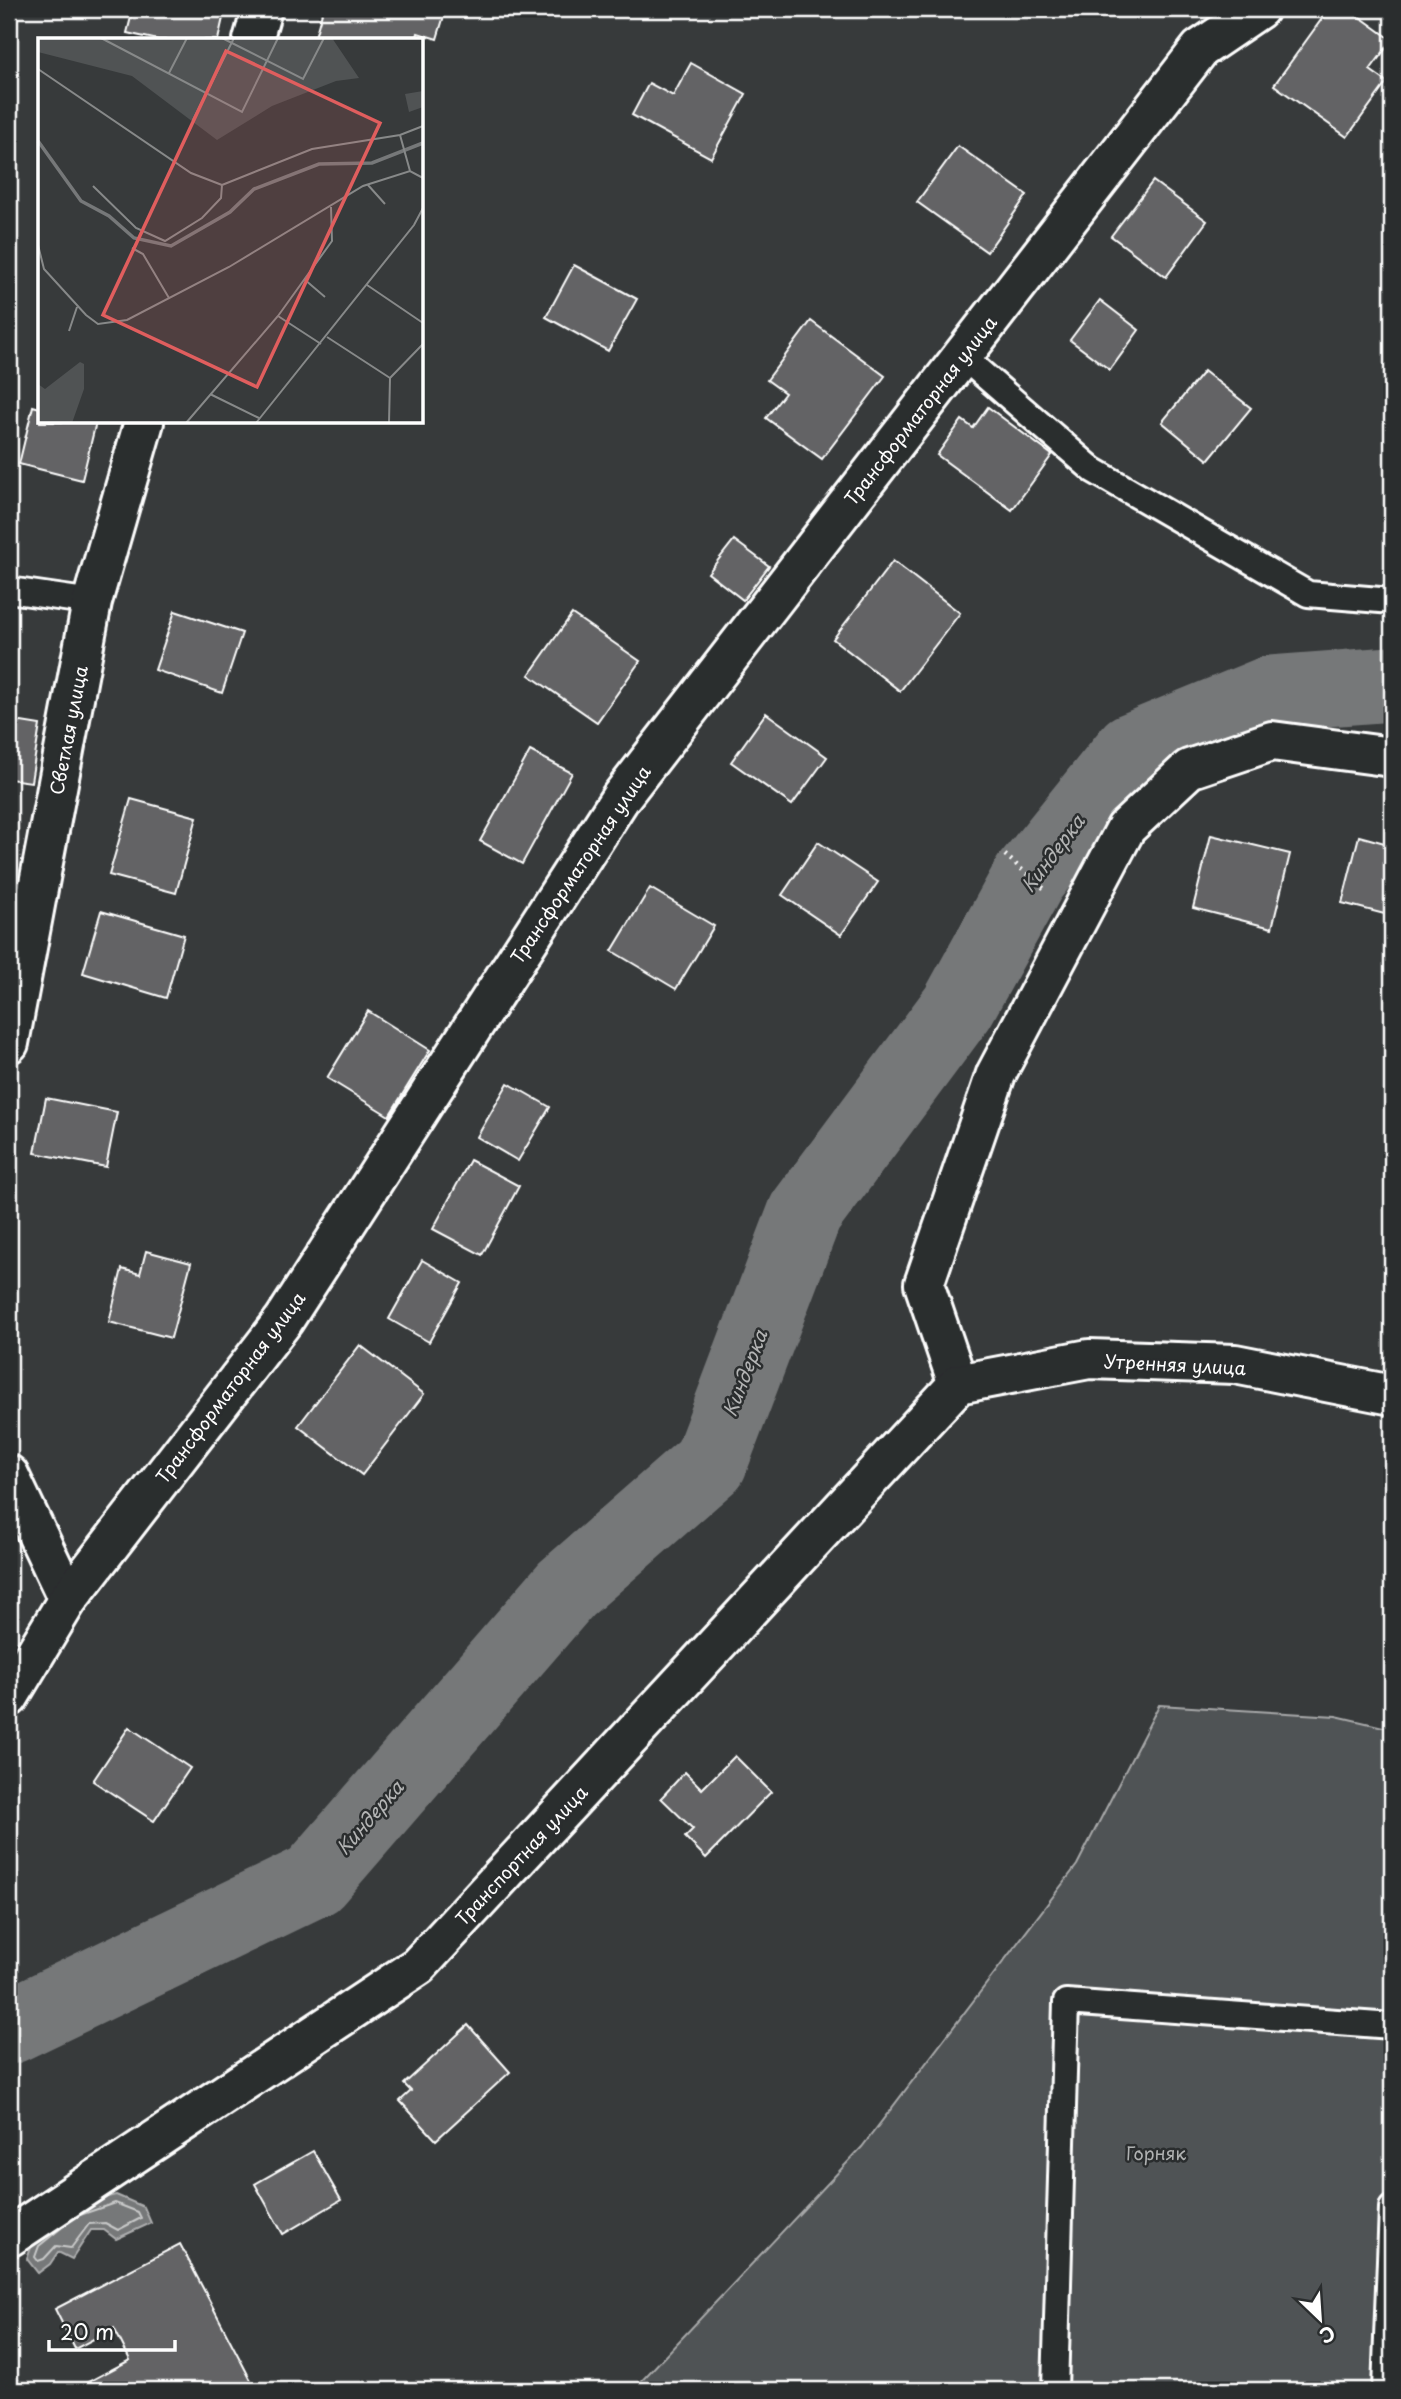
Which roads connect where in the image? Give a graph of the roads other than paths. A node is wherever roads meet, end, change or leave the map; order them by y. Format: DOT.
graph roads {
  1 [pos="262,9"];
  2 [pos="1259,9"];
  3 [pos="254,38"];
  4 [pos="962,356"];
  5 [pos="143,424"];
  6 [pos="9,590"];
  7 [pos="1392,601"];
  8 [pos="92,602"];
  9 [pos="1392,757"];
  10 [pos="16,967"];
  11 [pos="9,1043"];
  12 [pos="958,1384"];
  13 [pos="1392,1395"];
  14 [pos="9,1475"];
  15 [pos="68,1599"];
  16 [pos="9,1697"];
  17 [pos="1392,2026"];
  18 [pos="1392,2208"];
  19 [pos="9,2237"];
  20 [pos="1055,2390"];
  21 [pos="1385,2390"];
  1 -- 3 [label="street"];
  2 -- 4 [label="street, Трансформаторная улица"];
  4 -- 7 [label="lane"];
  4 -- 15 [label="street, Трансформаторная улица"];
  5 -- 8 [label="street, Светлая улица"];
  6 -- 8 [label="lane"];
  8 -- 10 [label="street, Светлая улица"];
  9 -- 12 [label="street"];
  10 -- 11 [label="street, Светлая улица"];
  12 -- 13 [label="street, Утренняя улица"];
  12 -- 19 [label="street, Транспортная улица"];
  14 -- 15 [label="street"];
  15 -- 16 [label="street, Трансформаторная улица"];
  17 -- 20 [label="lane"];
  18 -- 21 [label="lane"];
}
